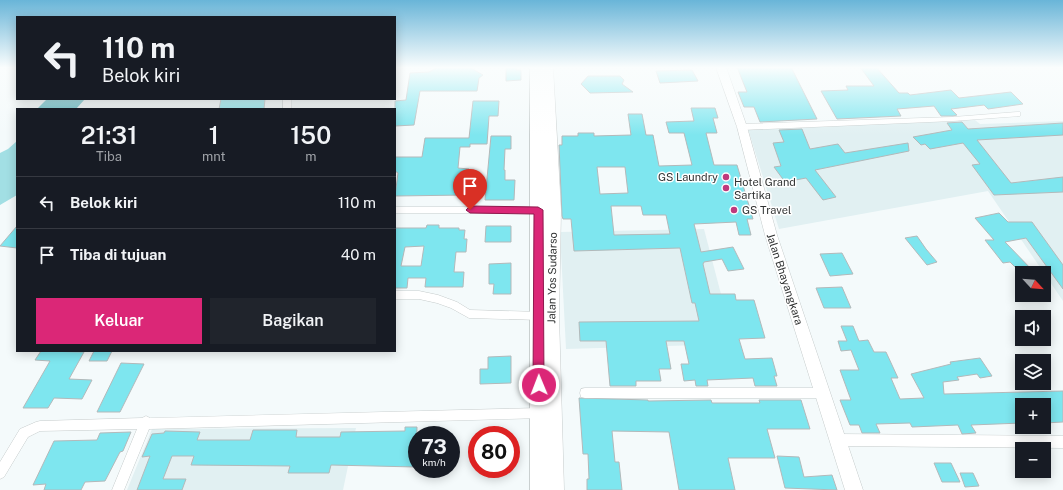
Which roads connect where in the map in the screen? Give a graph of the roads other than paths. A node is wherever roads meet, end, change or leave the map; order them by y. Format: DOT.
graph roads {
  1 [pos="542,90"];
  2 [pos="729,90"];
  3 [pos="1017,114"];
  4 [pos="742,127"];
  5 [pos="396,210"];
  6 [pos="546,210"];
  7 [pos="396,295"];
  8 [pos="544,316"];
  9 [pos="585,393"];
  10 [pos="822,393"];
  11 [pos="546,413"];
  12 [pos="146,422"];
  13 [pos="836,440"];
  14 [pos="1063,442"];
  15 [pos="0,473"];
  16 [pos="118,490"];
  17 [pos="541,490"];
  18 [pos="553,490"];
  19 [pos="854,490"];
  1 -- 6 [label="highway, Jalan Yos Sudarso"];
  2 -- 4 [label="main road, Jalan Bhayangkara"];
  3 -- 4 [label="street"];
  4 -- 10 [label="main road, Jalan Bhayangkara"];
  5 -- 6 [label="street"];
  6 -- 8 [label="highway, Jalan Yos Sudarso"];
  7 -- 8 [label="street"];
  8 -- 11 [label="highway, Jalan Yos Sudarso"];
  9 -- 10 [label="street"];
  10 -- 13 [label="main road, Jalan Bhayangkara"];
  11 -- 12 [label="street"];
  11 -- 17 [label="highway, Jalan Yos Sudarso"];
  11 -- 18 [label="highway, Jalan Yos Sudarso"];
  12 -- 15 [label="street"];
  12 -- 16 [label="street"];
  13 -- 14 [label="street"];
  13 -- 19 [label="main road, Jalan Bhayangkara"];
}
